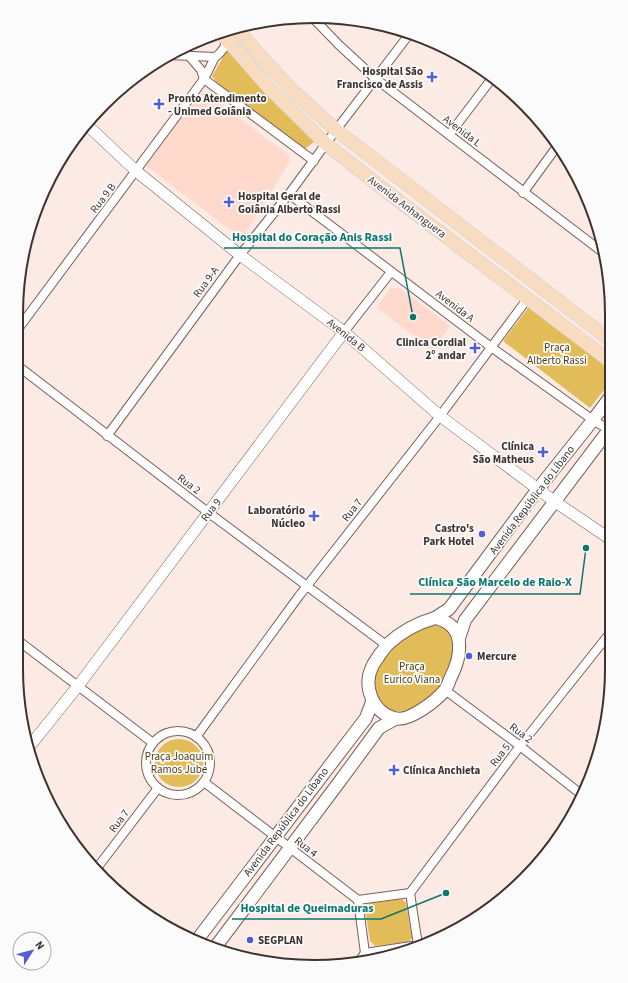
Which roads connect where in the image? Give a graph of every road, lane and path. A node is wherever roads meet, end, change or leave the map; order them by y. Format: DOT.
graph roads {
  1 [pos="318,23"];
  2 [pos="240,33"];
  3 [pos="407,38"];
  4 [pos="226,42"];
  5 [pos="180,56"];
  6 [pos="189,56"];
  7 [pos="215,57"];
  8 [pos="204,79"];
  9 [pos="376,79"];
  10 [pos="489,82"];
  11 [pos="90,128"];
  12 [pos="336,130"];
  13 [pos="449,136"];
  14 [pos="326,144"];
  15 [pos="554,150"];
  16 [pos="314,161"];
  17 [pos="136,171"];
  18 [pos="523,193"];
  19 [pos="289,194"];
  20 [pos="597,246"];
  21 [pos="240,255"];
  22 [pos="391,272"];
  23 [pos="528,298"];
  24 [pos="23,322"];
  25 [pos="344,332"];
  26 [pos="605,336"];
  27 [pos="491,347"];
  28 [pos="605,357"];
  29 [pos="23,370"];
  30 [pos="605,404"];
  31 [pos="440,416"];
  32 [pos="593,420"];
  33 [pos="605,426"];
  34 [pos="605,435"];
  35 [pos="107,436"];
  36 [pos="538,489"];
  37 [pos="554,501"];
  38 [pos="209,513"];
  39 [pos="605,536"];
  40 [pos="307,586"];
  41 [pos="435,618"];
  42 [pos="459,638"];
  43 [pos="605,639"];
  44 [pos="23,644"];
  45 [pos="386,645"];
  46 [pos="78,686"];
  47 [pos="445,690"];
  48 [pos="372,702"];
  49 [pos="395,719"];
  50 [pos="196,737"];
  51 [pos="33,742"];
  52 [pos="153,743"];
  53 [pos="520,746"];
  54 [pos="326,770"];
  55 [pos="340,781"];
  56 [pos="204,782"];
  57 [pos="158,788"];
  58 [pos="578,792"];
  59 [pos="275,836"];
  60 [pos="290,848"];
  61 [pos="99,865"];
  62 [pos="410,893"];
  63 [pos="358,900"];
  64 [pos="200,936"];
  65 [pos="417,941"];
  66 [pos="218,944"];
  67 [pos="390,950"];
  68 [pos="365,953"];
  69 [pos="363,956"];
  1 -- 9 [label="street, Avenida L"];
  2 -- 12 [label="main road, Avenida Anhanguera"];
  3 -- 9 [label="street"];
  4 -- 7 [label="street, Rua 9 B"];
  4 -- 14 [label="main road, Avenida Anhanguera"];
  5 -- 6 [label="street"];
  6 -- 7 [label="street"];
  6 -- 8 [label="street"];
  7 -- 8 [label="street, Rua 9 B"];
  8 -- 16 [label="street"];
  8 -- 17 [label="street, Rua 9 B"];
  9 -- 12 [label="street"];
  9 -- 13 [label="street, Avenida L"];
  10 -- 13 [label="street"];
  11 -- 17 [label="street, Avenida B"];
  12 -- 14 [label="street, Rua 9-A"];
  12 -- 26 [label="main road, Avenida Anhanguera"];
  13 -- 18 [label="street, Avenida L"];
  14 -- 16 [label="street, Rua 9-A"];
  14 -- 23 [label="main road, Avenida Anhanguera"];
  15 -- 18 [label="street"];
  16 -- 19 [label="street, Rua 9-A"];
  17 -- 21 [label="street, Avenida B"];
  17 -- 24 [label="street, Rua 9 B"];
  18 -- 20 [label="street, Avenida L"];
  19 -- 21 [label="street, Rua 9-A"];
  19 -- 22 [label="street, Avenida A"];
  21 -- 25 [label="street, Avenida B"];
  21 -- 35 [label="street, Rua 9-A"];
  22 -- 25 [label="street, Rua 9"];
  22 -- 27 [label="street, Avenida A"];
  23 -- 27 [label="street, Rua 7"];
  23 -- 28 [label="main road, Avenida Anhanguera"];
  25 -- 31 [label="street, Avenida B"];
  25 -- 38 [label="street, Rua 9"];
  27 -- 31 [label="street, Rua 7"];
  27 -- 32 [label="street, Avenida A"];
  29 -- 35 [label="street, Rua 2"];
  30 -- 32 [label="main road, Avenida República do Líbano"];
  31 -- 36 [label="street, Avenida B"];
  31 -- 40 [label="street, Rua 7"];
  32 -- 33 [label="street, Avenida A"];
  32 -- 36 [label="main road, Avenida República do Líbano"];
  34 -- 37 [label="main road, Avenida República do Líbano"];
  35 -- 38 [label="street, Rua 2"];
  36 -- 37 [label="street, Avenida B"];
  36 -- 41 [label="main road, Avenida República do Líbano"];
  37 -- 39 [label="street, Avenida B"];
  37 -- 42 [label="main road, Avenida República do Líbano"];
  38 -- 40 [label="street, Rua 2"];
  38 -- 46 [label="street, Rua 9"];
  40 -- 45 [label="street, Rua 2"];
  40 -- 50 [label="street, Rua 7"];
  41 -- 42 [label="main road"];
  41 -- 45 [label="main road"];
  42 -- 47 [label="main road"];
  43 -- 53 [label="street, Rua 5"];
  44 -- 46 [label="street"];
  45 -- 48 [label="main road"];
  46 -- 51 [label="street, Rua 9"];
  46 -- 52 [label="street"];
  47 -- 49 [label="main road"];
  47 -- 53 [label="street, Rua 2"];
  48 -- 49 [label="main road"];
  48 -- 54 [label="main road, Avenida República do Líbano"];
  49 -- 55 [label="main road, Avenida República do Líbano"];
  50 -- 52 [label="street"];
  50 -- 56 [label="street"];
  52 -- 57 [label="street"];
  53 -- 58 [label="street, Rua 2"];
  53 -- 62 [label="street, Rua 5"];
  54 -- 55 [label="main road"];
  54 -- 59 [label="main road, Avenida República do Líbano"];
  55 -- 60 [label="main road, Avenida República do Líbano"];
  56 -- 57 [label="street"];
  56 -- 59 [label="street, Rua 4"];
  57 -- 61 [label="street, Rua 7"];
  59 -- 60 [label="street, Rua 4"];
  59 -- 64 [label="main road, Avenida República do Líbano"];
  60 -- 63 [label="street, Rua 4"];
  60 -- 66 [label="main road, Avenida República do Líbano"];
  62 -- 63 [label="street"];
  62 -- 65 [label="street"];
  63 -- 68 [label="street"];
  67 -- 68 [label="street"];
  68 -- 69 [label="street"];
}
